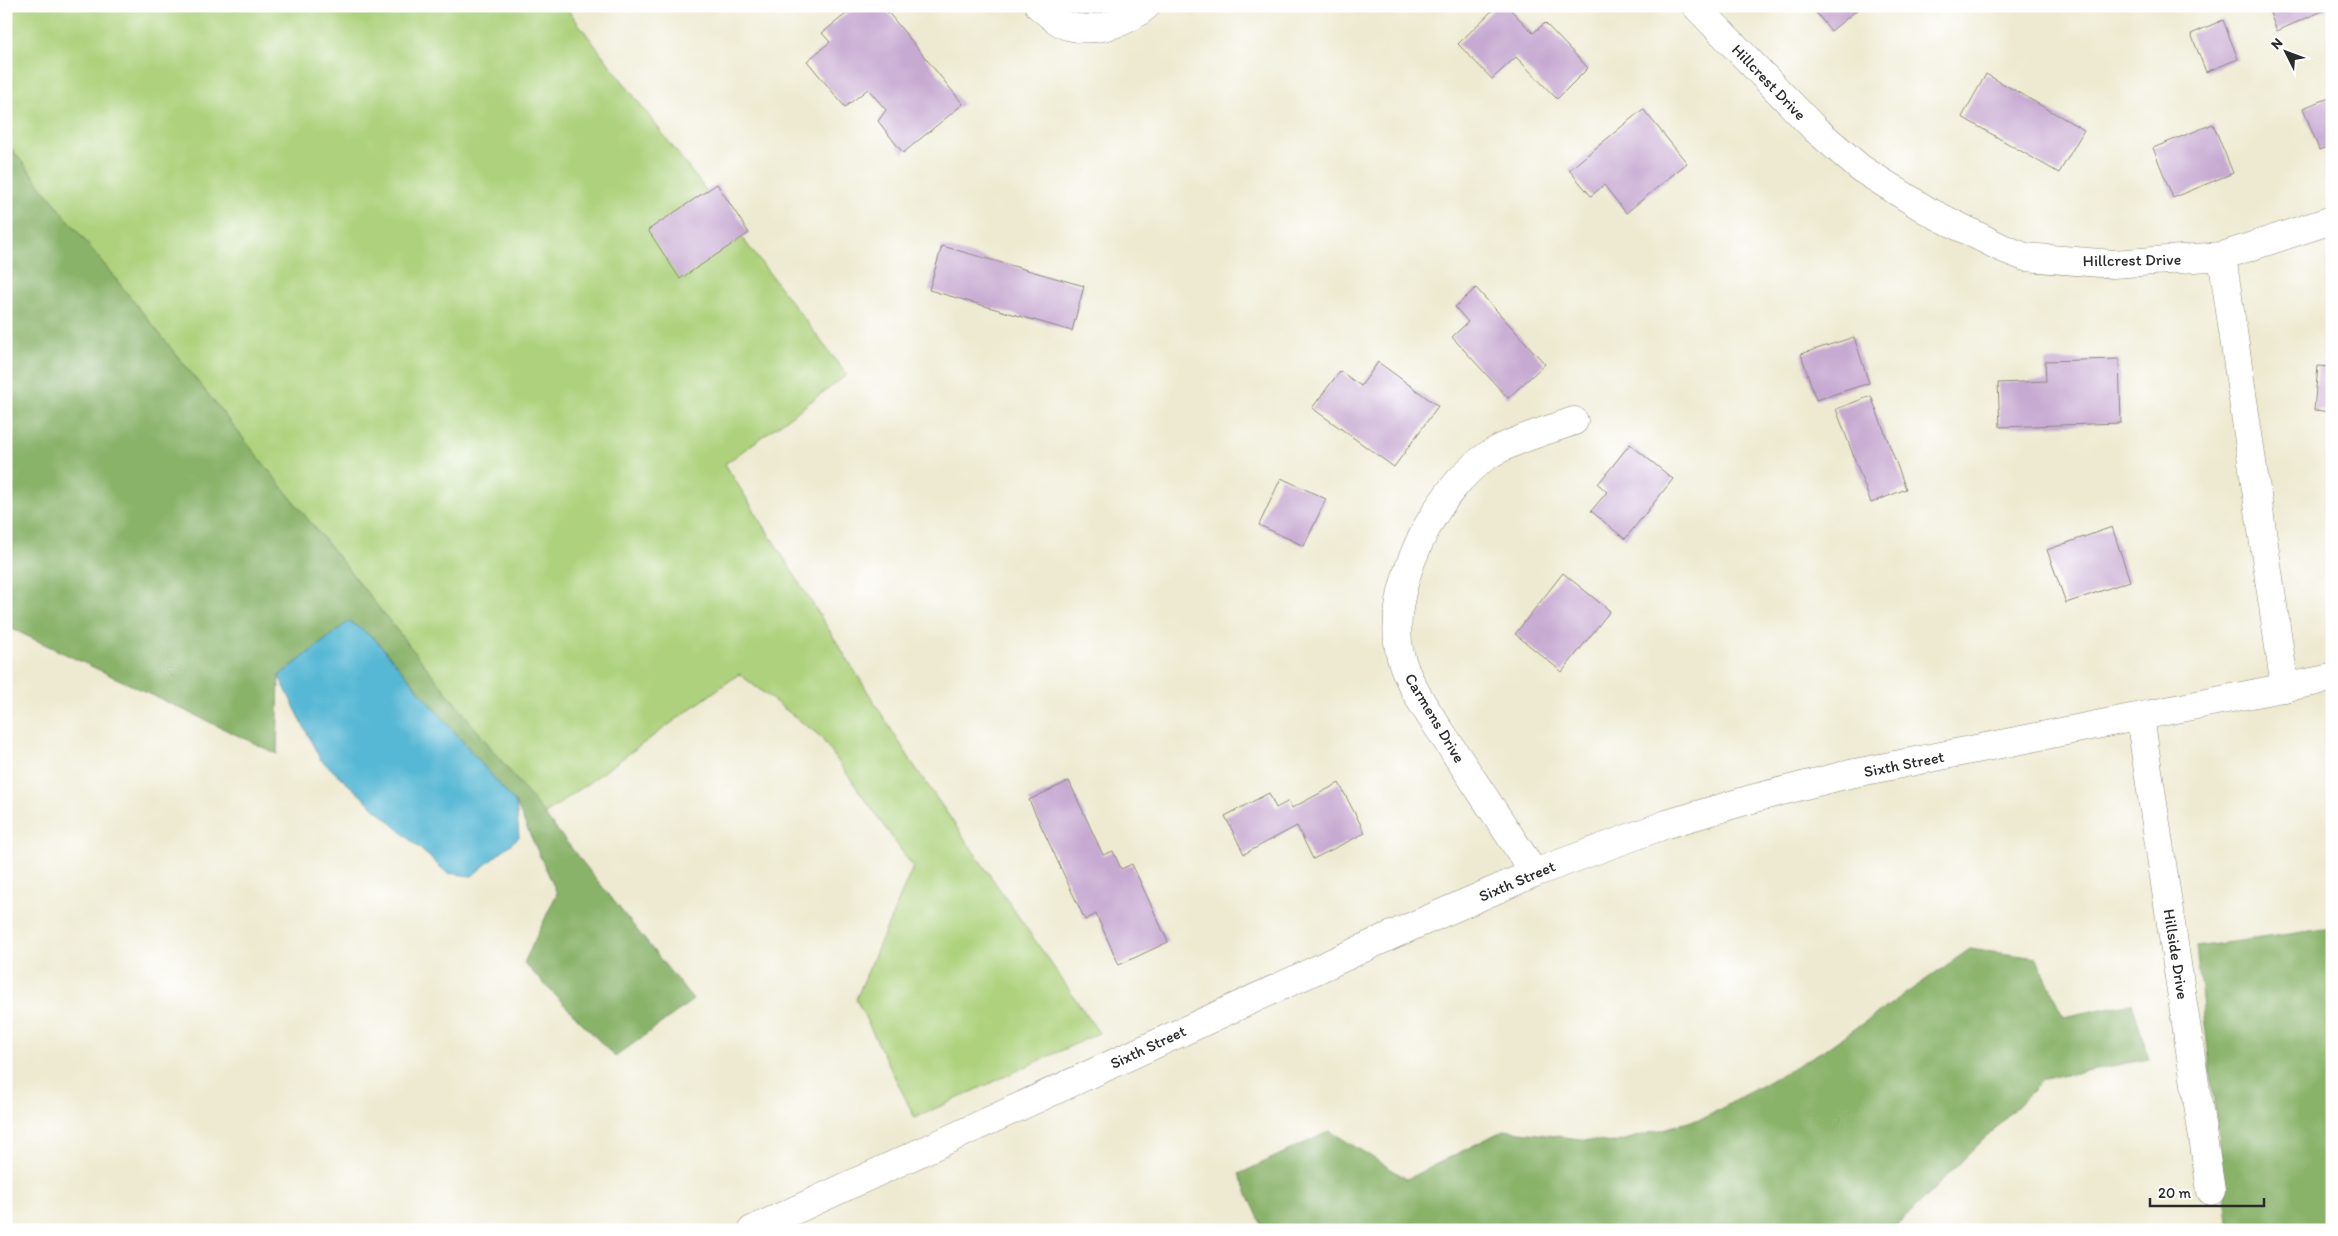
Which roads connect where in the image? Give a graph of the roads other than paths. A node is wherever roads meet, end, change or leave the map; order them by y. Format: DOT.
graph roads {
  1 [pos="1039,6"];
  2 [pos="1146,6"];
  3 [pos="1696,6"];
  4 [pos="2332,220"];
  5 [pos="2222,256"];
  6 [pos="1574,421"];
  7 [pos="2332,678"];
  8 [pos="2285,688"];
  9 [pos="2140,717"];
  10 [pos="1534,874"];
  11 [pos="2211,1191"];
  12 [pos="752,1230"];
  1 -- 2 [label="street"];
  3 -- 5 [label="street, Hillcrest Drive"];
  4 -- 5 [label="street, Hillcrest Drive"];
  5 -- 8 [label="street"];
  6 -- 10 [label="street, Carmens Drive"];
  7 -- 8 [label="street, Sixth Street"];
  8 -- 9 [label="street, Sixth Street"];
  9 -- 10 [label="street, Sixth Street"];
  9 -- 11 [label="street, Hillside Drive"];
  10 -- 12 [label="street, Sixth Street"];
}
